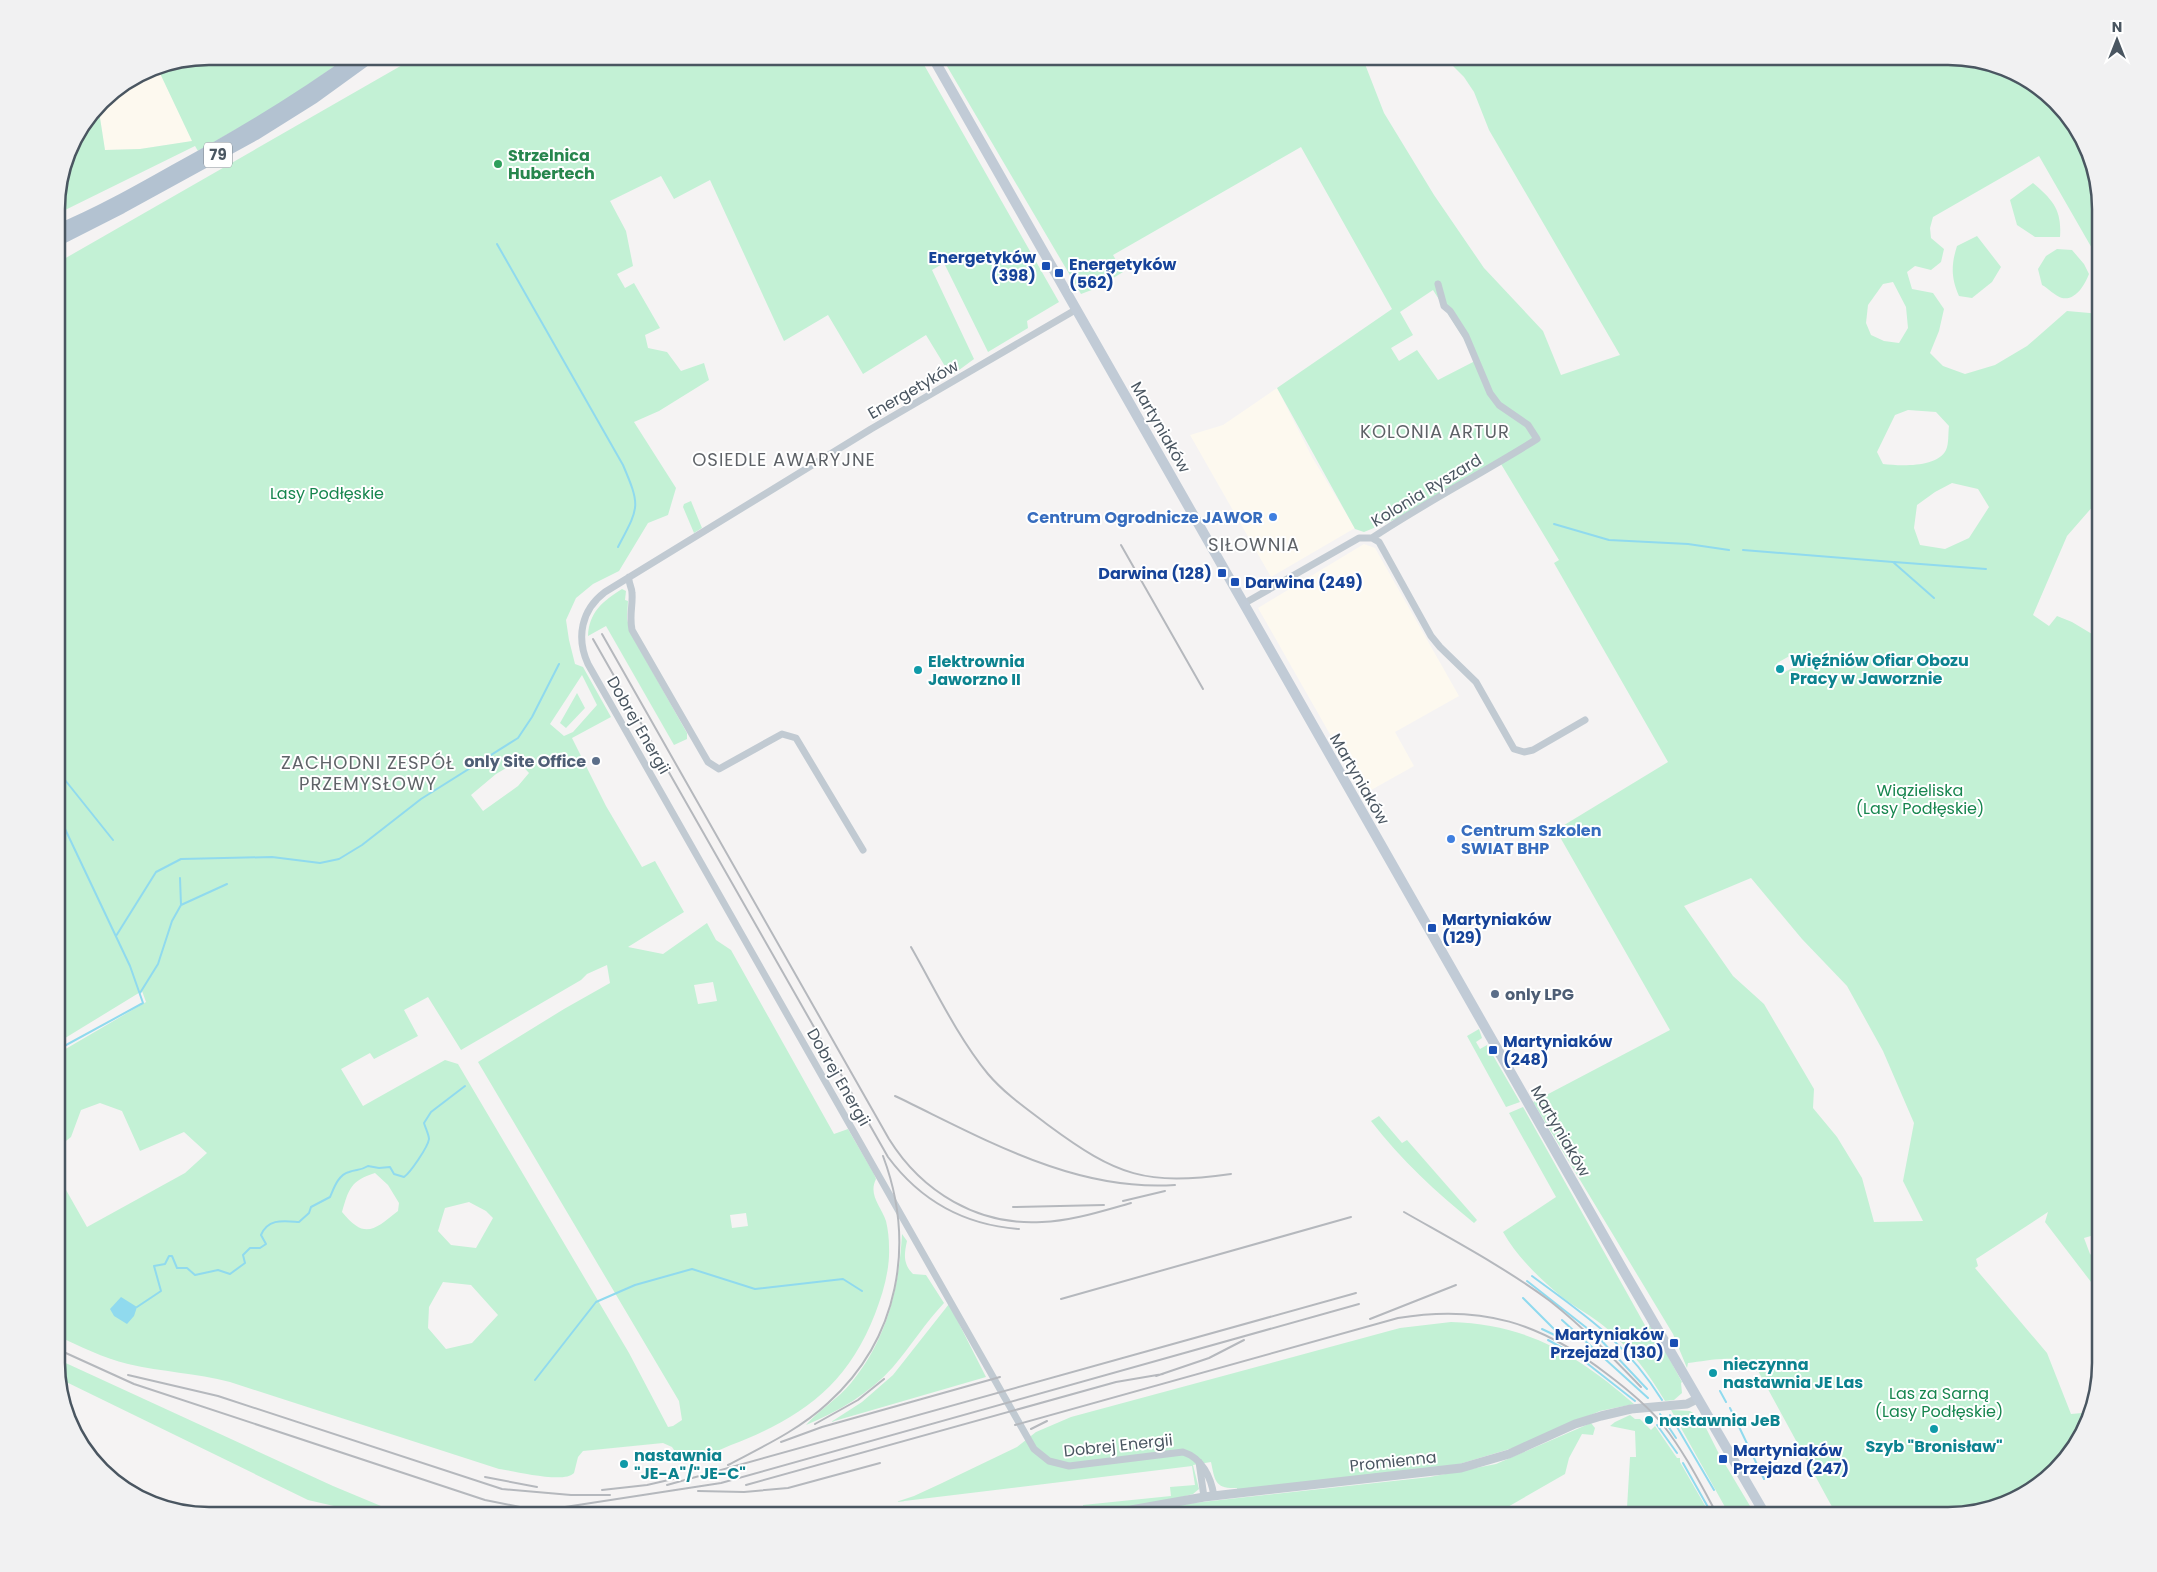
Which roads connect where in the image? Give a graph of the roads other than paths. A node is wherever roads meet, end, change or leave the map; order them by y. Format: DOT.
graph roads {
  1 [pos="345,65"];
  2 [pos="360,65"];
  3 [pos="937,65"];
  4 [pos="65,226"];
  5 [pos="65,237"];
  6 [pos="1438,284"];
  7 [pos="1077,309"];
  8 [pos="766,494"];
  9 [pos="1372,538"];
  10 [pos="629,577"];
  11 [pos="1244,603"];
  12 [pos="1585,720"];
  13 [pos="863,850"];
  14 [pos="1697,1399"];
  15 [pos="1199,1462"];
  16 [pos="1214,1496"];
  17 [pos="1204,1497"];
  18 [pos="1148,1507"];
  19 [pos="1761,1507"];
  1 -- 4 [label="main road, 79"];
  2 -- 5 [label="main road, 79"];
  3 -- 7 [label="main road, Martyniaków"];
  6 -- 9 [label="street, Kolonia Ryszard"];
  7 -- 8 [label="street, Energetyków"];
  7 -- 11 [label="main road, Martyniaków"];
  8 -- 10 [label="street, Dobrej Energii"];
  9 -- 11 [label="street"];
  9 -- 12 [label="street"];
  10 -- 13 [label="street"];
  10 -- 15 [label="street, Dobrej Energii"];
  11 -- 14 [label="main road, Martyniaków"];
  14 -- 16 [label="street, Promienna"];
  14 -- 19 [label="main road, Martyniaków"];
  15 -- 16 [label="street"];
  15 -- 17 [label="street"];
  16 -- 17 [label="street, Promienna"];
  17 -- 18 [label="street, Promienna"];
}
